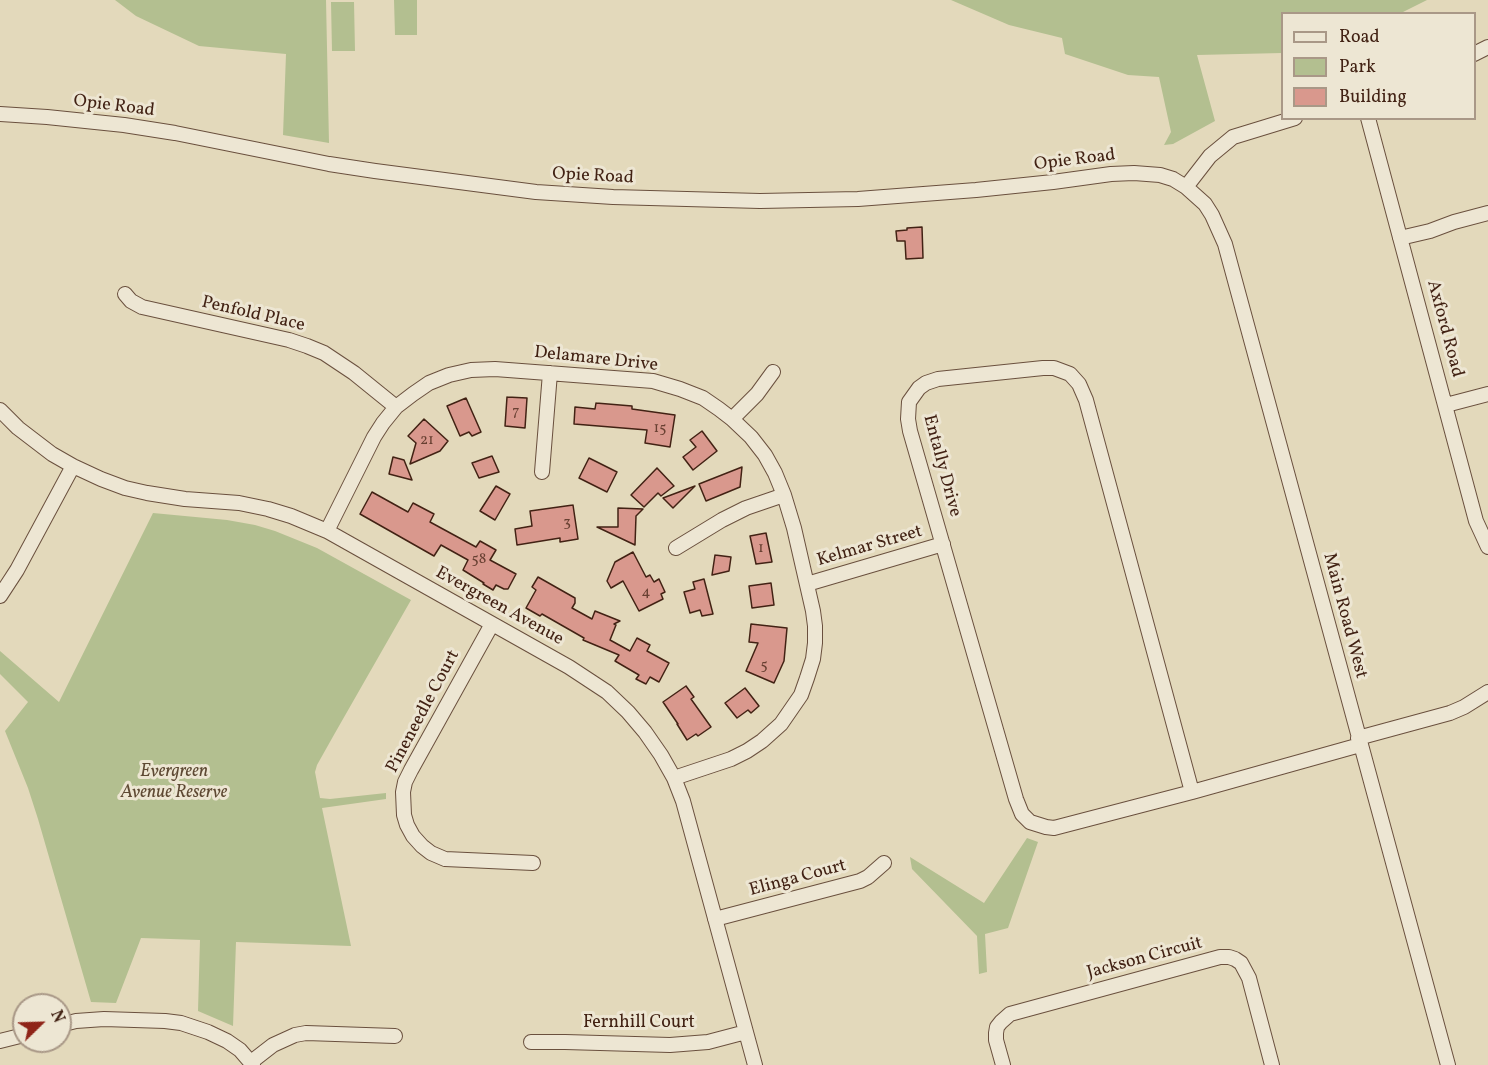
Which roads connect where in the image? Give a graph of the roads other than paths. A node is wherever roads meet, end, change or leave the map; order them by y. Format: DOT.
graph roads {
  1 [pos="0,114"];
  2 [pos="1288,120"];
  3 [pos="1369,120"];
  4 [pos="1186,187"];
  5 [pos="1488,213"];
  6 [pos="1400,238"];
  7 [pos="124,294"];
  8 [pos="773,372"];
  9 [pos="550,373"];
  10 [pos="1488,394"];
  11 [pos="1446,405"];
  12 [pos="396,407"];
  13 [pos="0,410"];
  14 [pos="732,419"];
  15 [pos="73,466"];
  16 [pos="542,472"];
  17 [pos="784,495"];
  18 [pos="327,531"];
  19 [pos="943,544"];
  20 [pos="1488,547"];
  21 [pos="676,548"];
  22 [pos="807,584"];
  23 [pos="0,596"];
  24 [pos="492,624"];
  25 [pos="1488,692"];
  26 [pos="1359,742"];
  27 [pos="674,778"];
  28 [pos="1192,792"];
  29 [pos="533,863"];
  30 [pos="884,863"];
  31 [pos="715,919"];
  32 [pos="72,1022"];
  33 [pos="746,1032"];
  34 [pos="395,1036"];
  35 [pos="531,1042"];
  36 [pos="252,1063"];
  37 [pos="754,1065"];
  38 [pos="1003,1065"];
  39 [pos="1272,1065"];
  40 [pos="1448,1065"];
  1 -- 4 [label="street, Opie Road"];
  2 -- 4 [label="street"];
  3 -- 6 [label="street, Axford Road"];
  4 -- 26 [label="street, Main Road West"];
  5 -- 6 [label="street"];
  6 -- 11 [label="street, Axford Road"];
  7 -- 12 [label="street, Penfold Place"];
  8 -- 14 [label="street"];
  9 -- 12 [label="street, Delamare Drive"];
  9 -- 14 [label="street, Delamare Drive"];
  9 -- 16 [label="street"];
  10 -- 11 [label="street"];
  11 -- 20 [label="street, Axford Road"];
  12 -- 18 [label="street, Delamare Drive"];
  13 -- 15 [label="street, Evergreen Avenue"];
  14 -- 17 [label="street, Delamare Drive"];
  15 -- 18 [label="street, Evergreen Avenue"];
  15 -- 23 [label="street"];
  17 -- 21 [label="street"];
  17 -- 22 [label="street, Delamare Drive"];
  18 -- 24 [label="street, Evergreen Avenue"];
  19 -- 22 [label="street, Kelmar Street"];
  19 -- 28 [label="street, Entally Drive"];
  19 -- 28 [label="street, Entally Drive"];
  22 -- 27 [label="street, Delamare Drive"];
  24 -- 27 [label="street, Evergreen Avenue"];
  24 -- 29 [label="street, Pineneedle Court"];
  25 -- 26 [label="street, Entally Drive"];
  26 -- 28 [label="street, Entally Drive"];
  26 -- 40 [label="street, Main Road West"];
  27 -- 31 [label="street, Evergreen Avenue"];
  30 -- 31 [label="street, Elinga Court"];
  31 -- 33 [label="street, Evergreen Avenue"];
  32 -- 36 [label="street"];
  33 -- 35 [label="street, Fernhill Court"];
  33 -- 37 [label="street, Evergreen Avenue"];
  34 -- 36 [label="street"];
  38 -- 39 [label="street, Jackson Circuit"];
}
